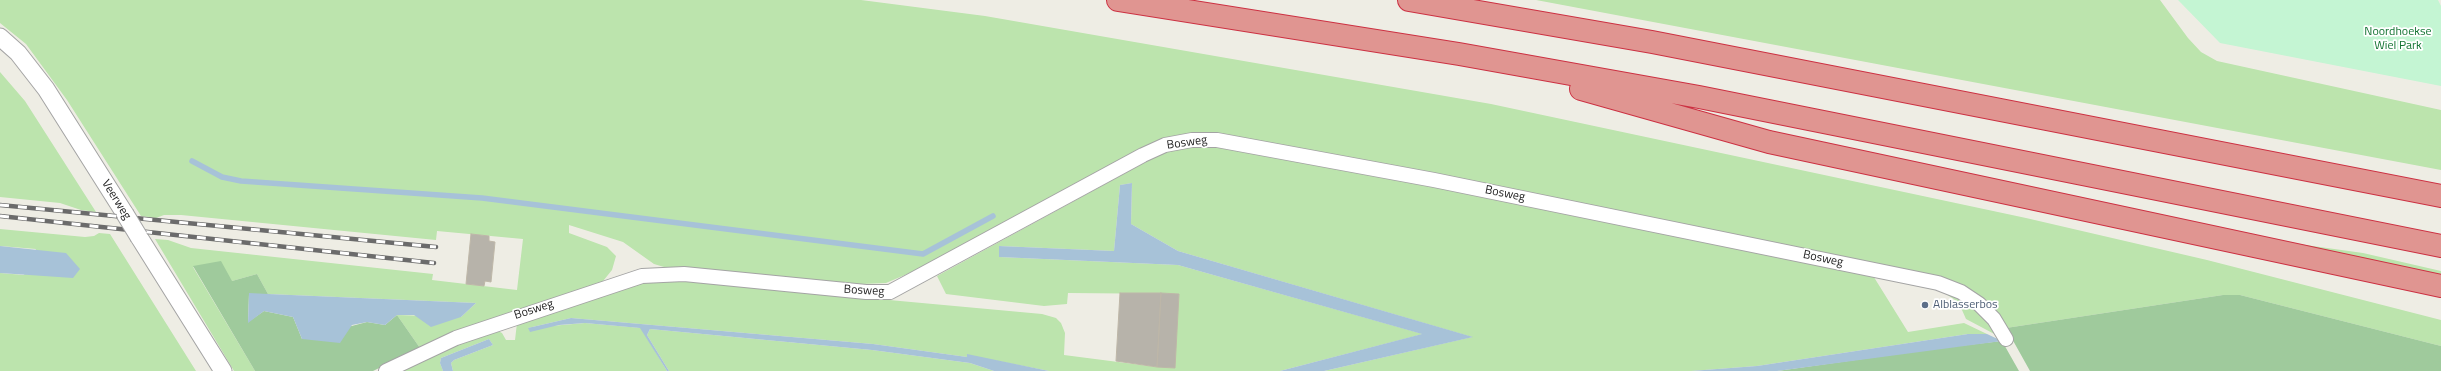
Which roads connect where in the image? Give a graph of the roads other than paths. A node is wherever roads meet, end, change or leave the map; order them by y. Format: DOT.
graph roads {
  1 [pos="1118,0"];
  2 [pos="1408,0"];
  3 [pos="0,37"];
  4 [pos="1459,54"];
  5 [pos="2441,196"];
  6 [pos="2441,246"];
  7 [pos="2441,286"];
  8 [pos="2006,339"];
  9 [pos="223,371"];
  10 [pos="386,371"];
  1 -- 4 [label="highway"];
  2 -- 5 [label="highway"];
  3 -- 9 [label="street, Veerweg, bridge"];
  4 -- 6 [label="highway"];
  4 -- 7 [label="highway"];
  8 -- 10 [label="street, Bosweg"];
}
